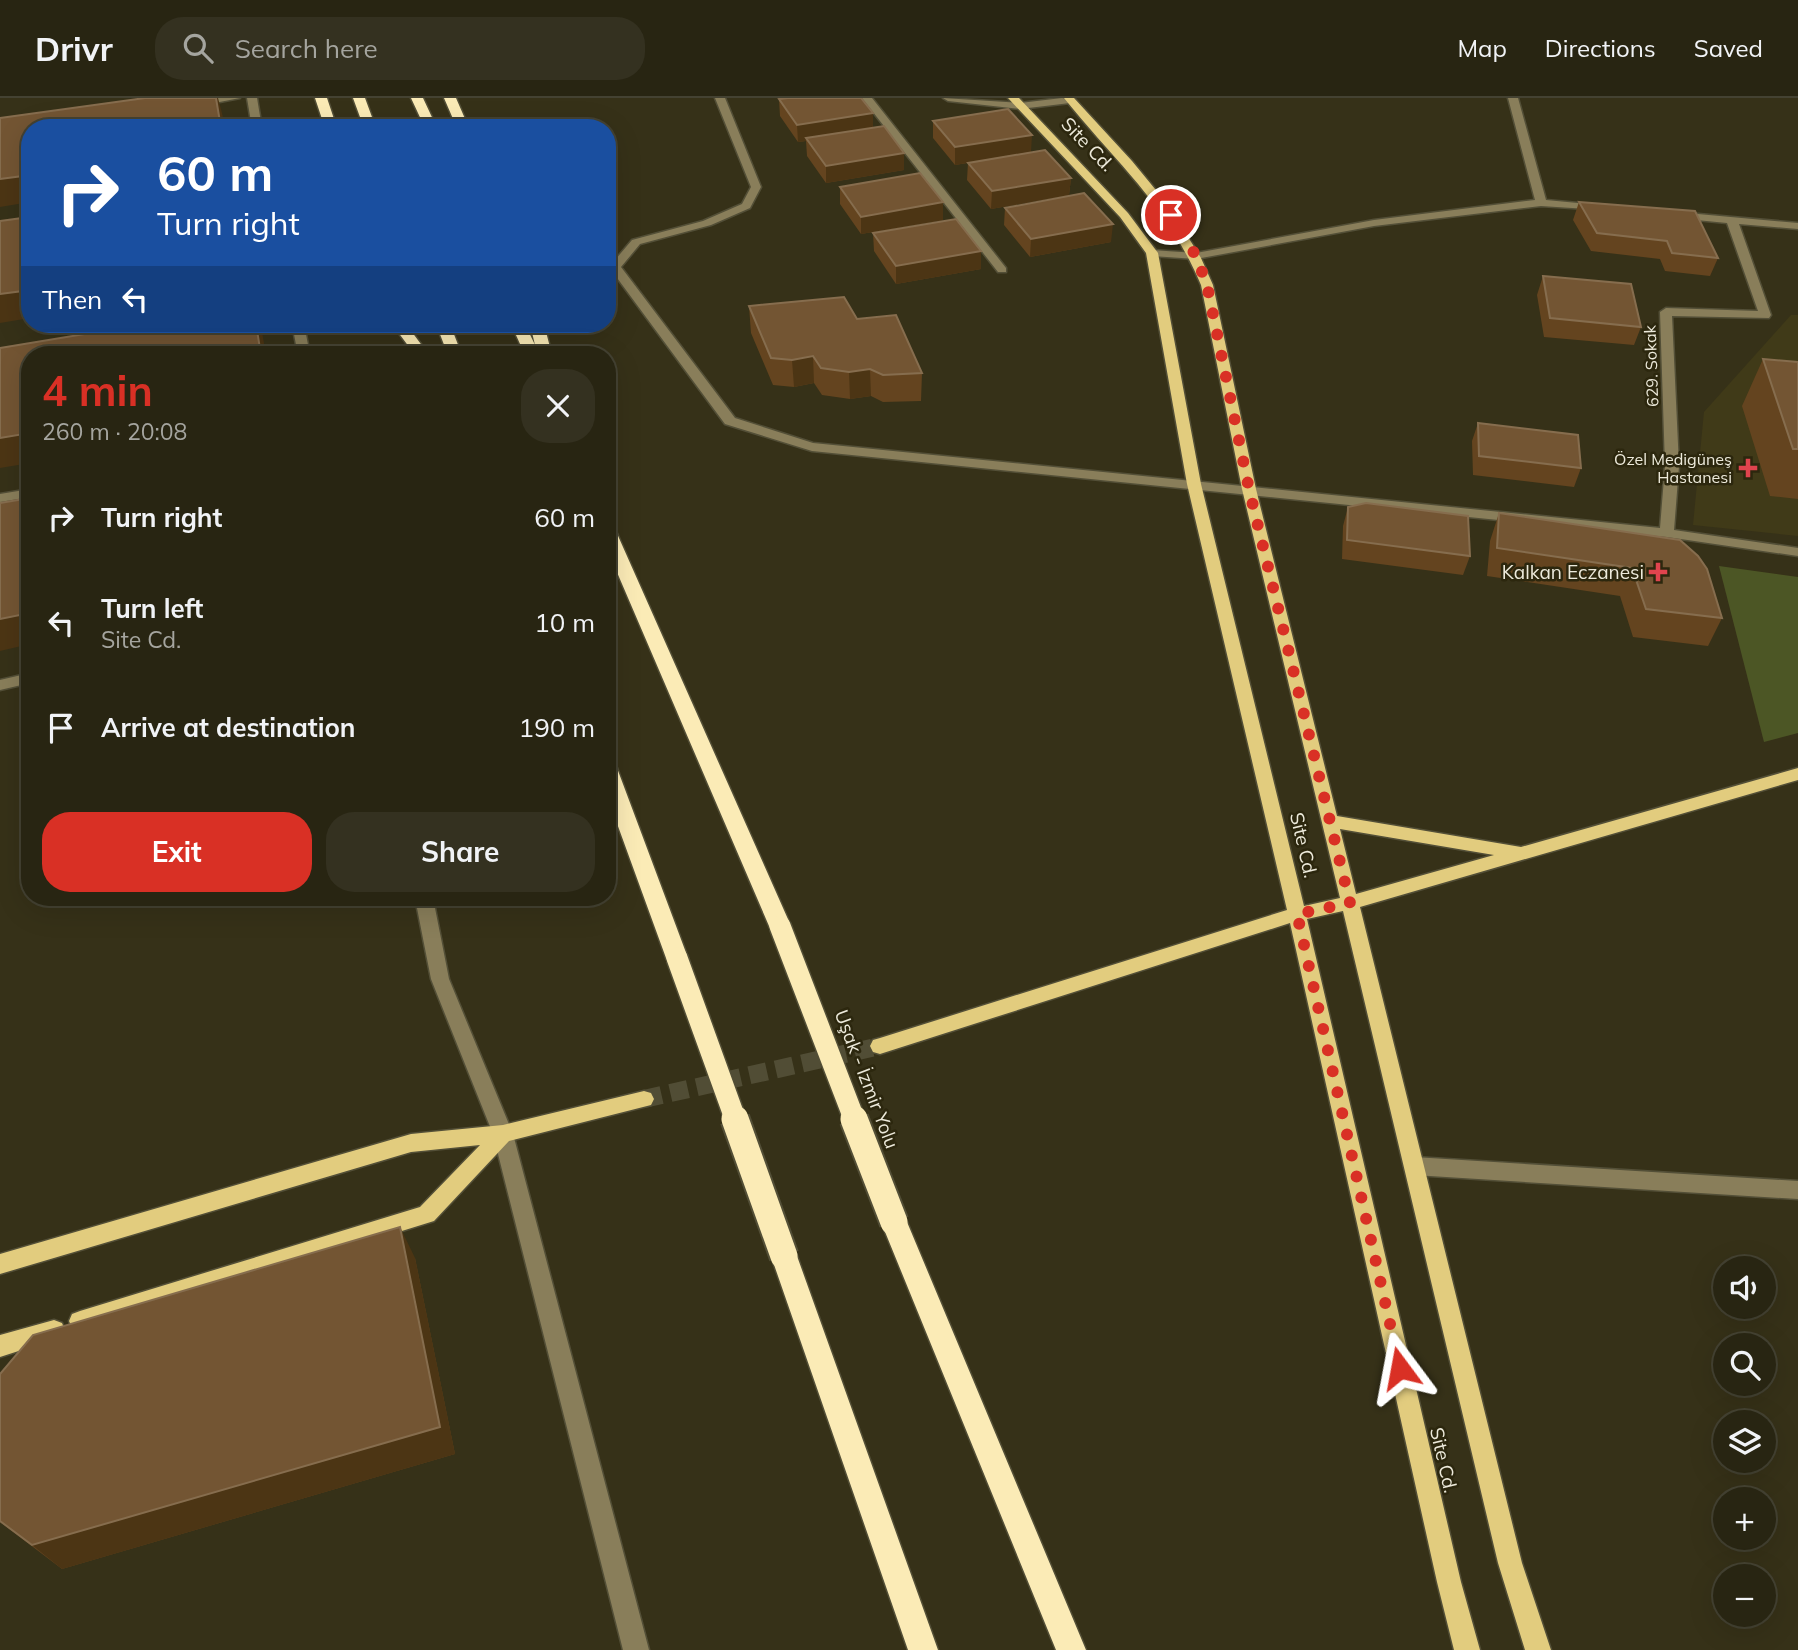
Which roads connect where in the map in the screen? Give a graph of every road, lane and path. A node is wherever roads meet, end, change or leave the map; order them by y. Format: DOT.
graph roads {
  1 [pos="235,98"];
  2 [pos="253,98"];
  3 [pos="321,98"];
  4 [pos="359,98"];
  5 [pos="417,98"];
  6 [pos="450,98"];
  7 [pos="720,98"];
  8 [pos="867,98"];
  9 [pos="948,98"];
  10 [pos="1513,98"];
  11 [pos="1070,99"];
  12 [pos="1016,102"];
  13 [pos="180,106"];
  14 [pos="256,119"];
  15 [pos="328,119"];
  16 [pos="367,119"];
  17 [pos="427,119"];
  18 [pos="459,119"];
  19 [pos="1541,202"];
  20 [pos="1609,209"];
  21 [pos="1664,214"];
  22 [pos="1732,220"];
  23 [pos="1798,226"];
  24 [pos="1152,253"];
  25 [pos="1196,256"];
  26 [pos="616,266"];
  27 [pos="616,268"];
  28 [pos="1002,270"];
  29 [pos="1194,484"];
  30 [pos="1249,489"];
  31 [pos="21,494"];
  32 [pos="0,498"];
  33 [pos="1667,533"];
  34 [pos="616,550"];
  35 [pos="1798,552"];
  36 [pos="21,680"];
  37 [pos="0,685"];
  38 [pos="1798,774"];
  39 [pos="616,792"];
  40 [pos="1329,821"];
  41 [pos="1522,853"];
  42 [pos="1350,903"];
  43 [pos="426,906"];
  44 [pos="1297,914"];
  45 [pos="880,1046"];
  46 [pos="644,1099"];
  47 [pos="503,1134"];
  48 [pos="1413,1166"];
  49 [pos="1798,1190"];
  50 [pos="0,1264"];
  51 [pos="0,1346"];
  52 [pos="636,1650"];
  53 [pos="923,1650"];
  54 [pos="1071,1650"];
  55 [pos="1467,1650"];
  56 [pos="1538,1650"];
  1 -- 13 [label="street"];
  2 -- 14 [label="street"];
  3 -- 15 [label="highway"];
  4 -- 16 [label="highway"];
  5 -- 17 [label="highway"];
  6 -- 18 [label="highway"];
  7 -- 26 [label="street"];
  8 -- 28 [label="street"];
  9 -- 12 [label="street"];
  10 -- 19 [label="street"];
  11 -- 12 [label="street"];
  11 -- 25 [label="main road, Site Cd."];
  12 -- 24 [label="main road, Site Cd."];
  19 -- 20 [label="street"];
  19 -- 25 [label="street"];
  21 -- 22 [label="street"];
  22 -- 23 [label="street"];
  22 -- 33 [label="street, 629. Sokak"];
  24 -- 25 [label="street"];
  24 -- 29 [label="main road, Site Cd."];
  25 -- 30 [label="main road, Site Cd."];
  27 -- 29 [label="street"];
  29 -- 30 [label="street"];
  29 -- 44 [label="main road, Site Cd."];
  30 -- 33 [label="street"];
  30 -- 40 [label="main road, Site Cd."];
  31 -- 32 [label="street"];
  33 -- 35 [label="street"];
  34 -- 54 [label="highway, Uşak - İzmir Yolu, bridge"];
  36 -- 37 [label="street"];
  38 -- 41 [label="main road"];
  39 -- 53 [label="highway, bridge"];
  40 -- 41 [label="main road"];
  40 -- 42 [label="main road, Site Cd."];
  41 -- 42 [label="main road"];
  42 -- 44 [label="main road"];
  42 -- 48 [label="main road, Site Cd."];
  43 -- 47 [label="street"];
  44 -- 45 [label="main road"];
  44 -- 55 [label="main road, Site Cd."];
  46 -- 47 [label="main road"];
  47 -- 50 [label="main road"];
  47 -- 51 [label="main road"];
  47 -- 52 [label="street"];
  48 -- 49 [label="street"];
  48 -- 56 [label="main road, Site Cd."];
}
